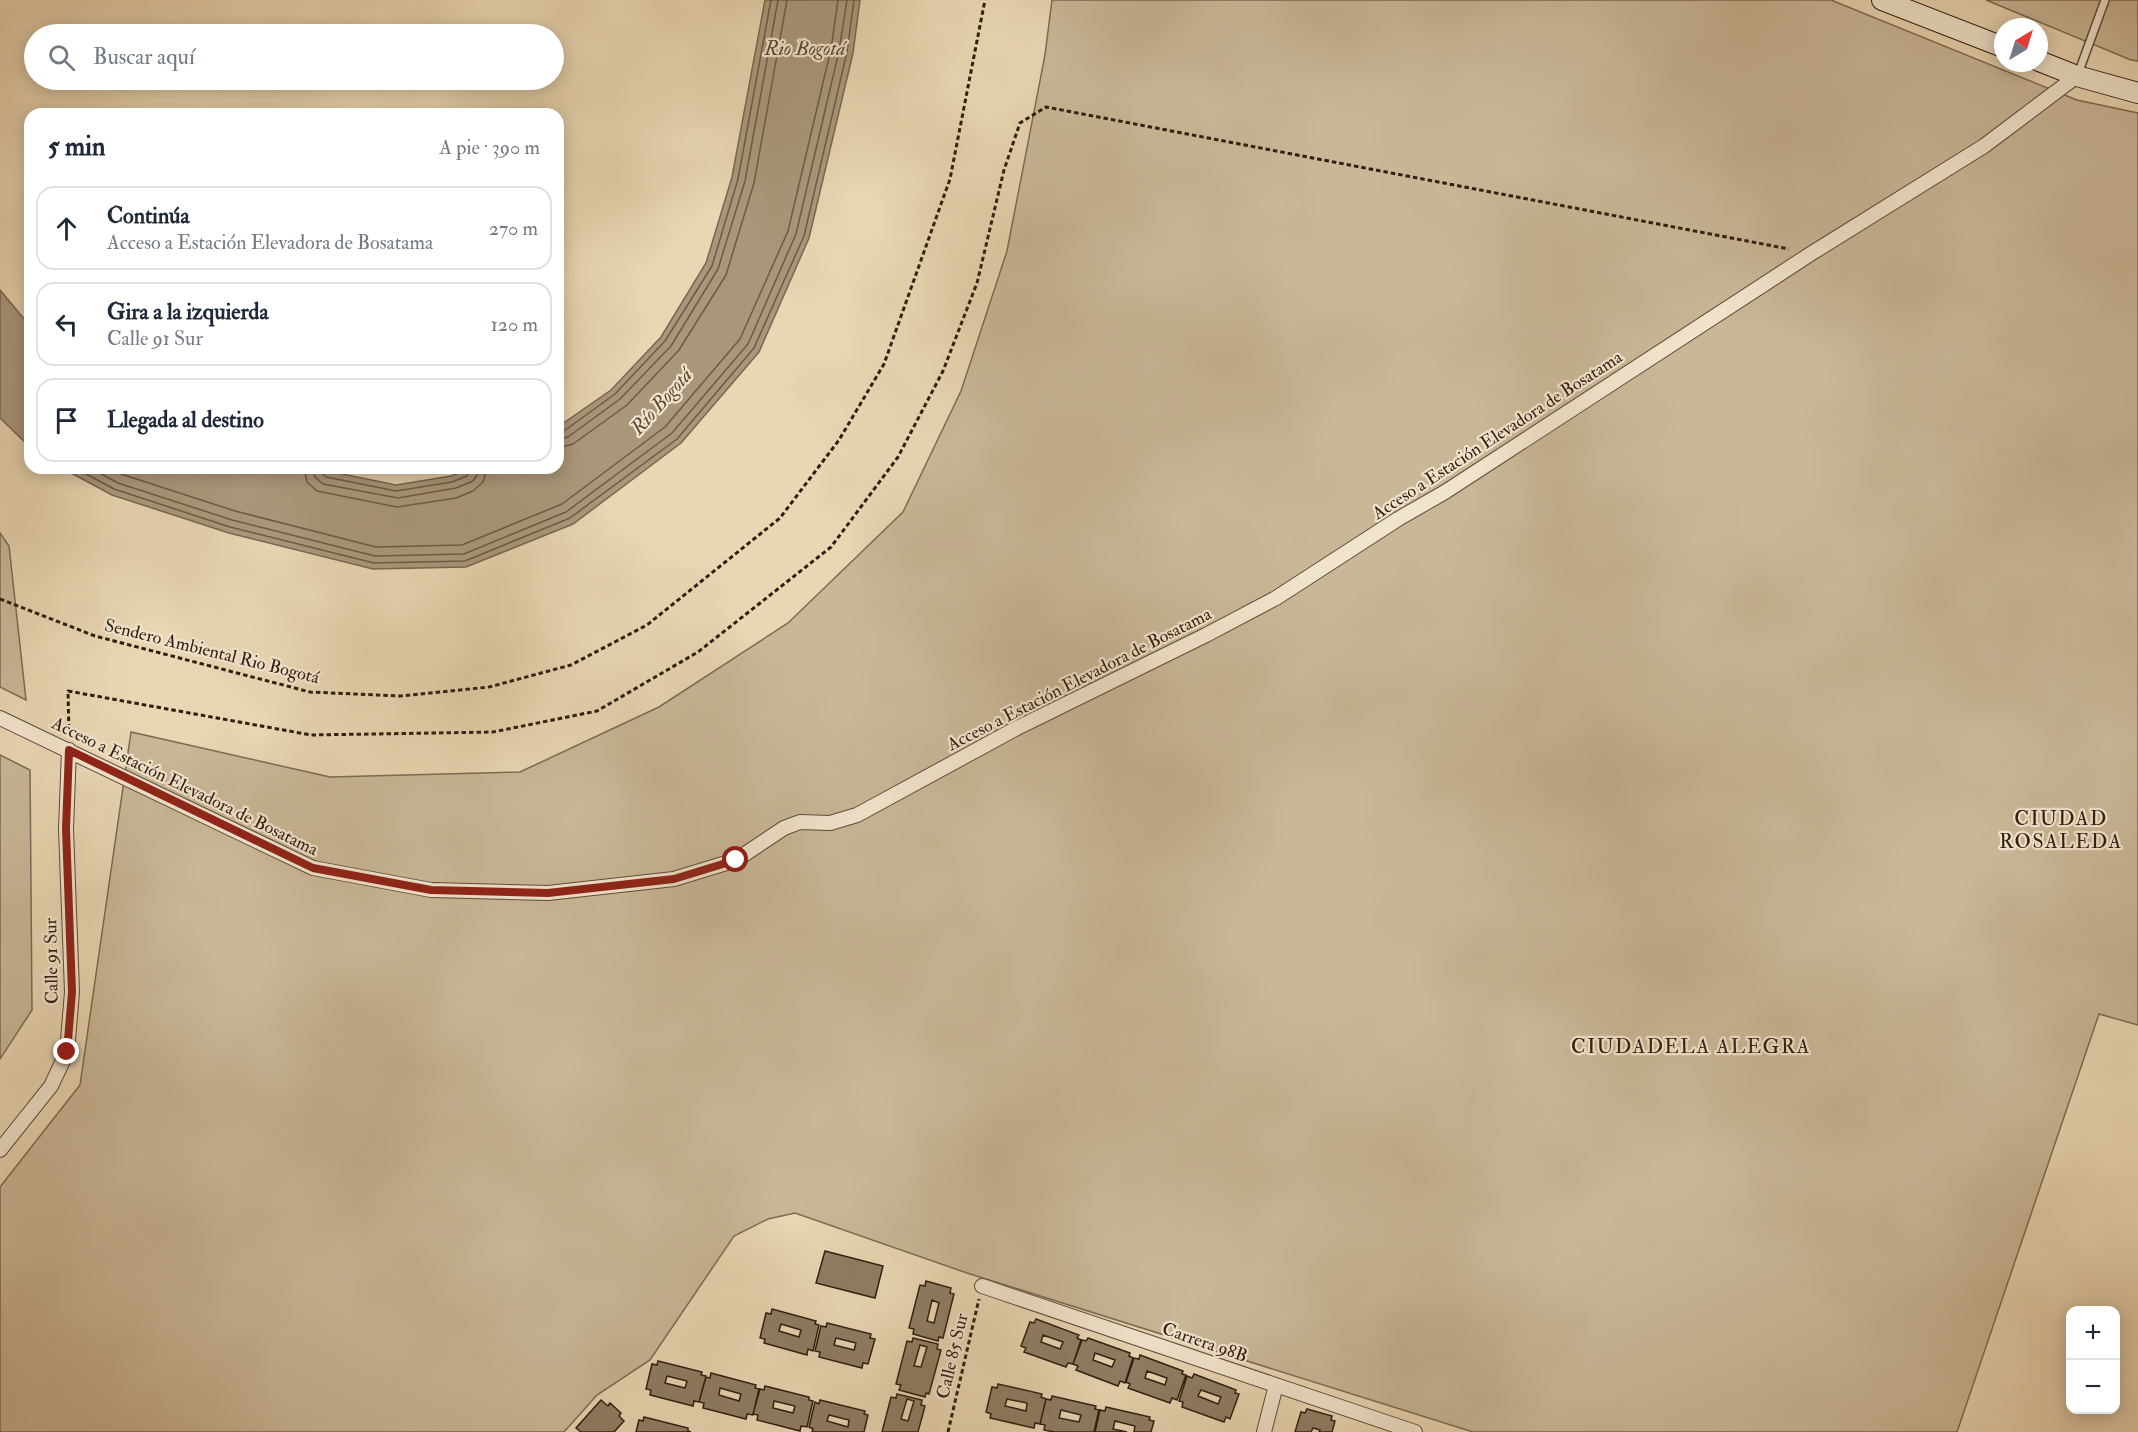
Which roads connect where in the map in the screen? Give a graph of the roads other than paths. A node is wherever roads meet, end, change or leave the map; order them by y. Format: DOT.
graph roads {
  1 [pos="1881,0"];
  2 [pos="2104,0"];
  3 [pos="1994,44"];
  4 [pos="2048,65"];
  5 [pos="2077,76"];
  6 [pos="2138,93"];
  7 [pos="0,718"];
  8 [pos="69,750"];
  9 [pos="0,1150"];
  10 [pos="982,1286"];
  11 [pos="1276,1385"];
  12 [pos="1264,1432"];
  13 [pos="1415,1432"];
  1 -- 3 [label="street"];
  2 -- 5 [label="lane"];
  4 -- 5 [label="street"];
  5 -- 6 [label="street"];
  5 -- 8 [label="street, Acceso a Estación Elevadora de Bosatama"];
  7 -- 8 [label="street, Acceso a Estación Elevadora de Bosatama"];
  8 -- 9 [label="street, Calle 91 Sur"];
  10 -- 11 [label="street, Carrera 98B"];
  11 -- 12 [label="street"];
  11 -- 13 [label="street, Carrera 98B"];
}
